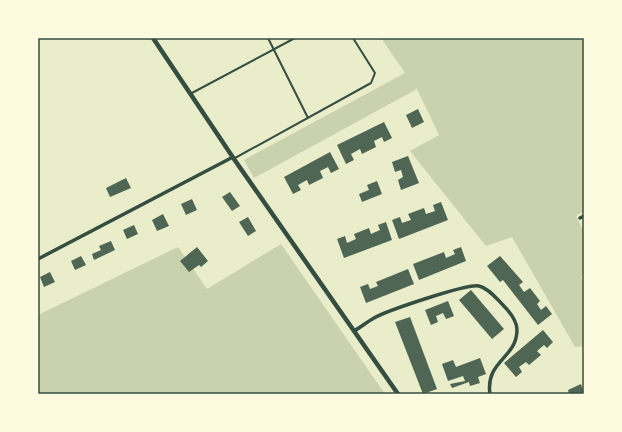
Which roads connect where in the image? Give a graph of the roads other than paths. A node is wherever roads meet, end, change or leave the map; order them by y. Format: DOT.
graph roads {
  1 [pos="153,38"];
  2 [pos="268,38"];
  3 [pos="295,38"];
  4 [pos="354,38"];
  5 [pos="272,50"];
  6 [pos="190,94"];
  7 [pos="308,118"];
  8 [pos="233,158"];
  9 [pos="584,216"];
  10 [pos="580,218"];
  11 [pos="38,259"];
  12 [pos="354,331"];
  13 [pos="398,394"];
  14 [pos="490,394"];
  1 -- 6 [label="street"];
  2 -- 5 [label="lane"];
  3 -- 5 [label="lane"];
  4 -- 7 [label="lane"];
  5 -- 6 [label="lane"];
  5 -- 7 [label="lane"];
  6 -- 8 [label="street"];
  7 -- 8 [label="lane"];
  8 -- 11 [label="street"];
  8 -- 12 [label="street"];
  9 -- 10 [label="street"];
  12 -- 13 [label="street"];
  12 -- 14 [label="street"];
}
